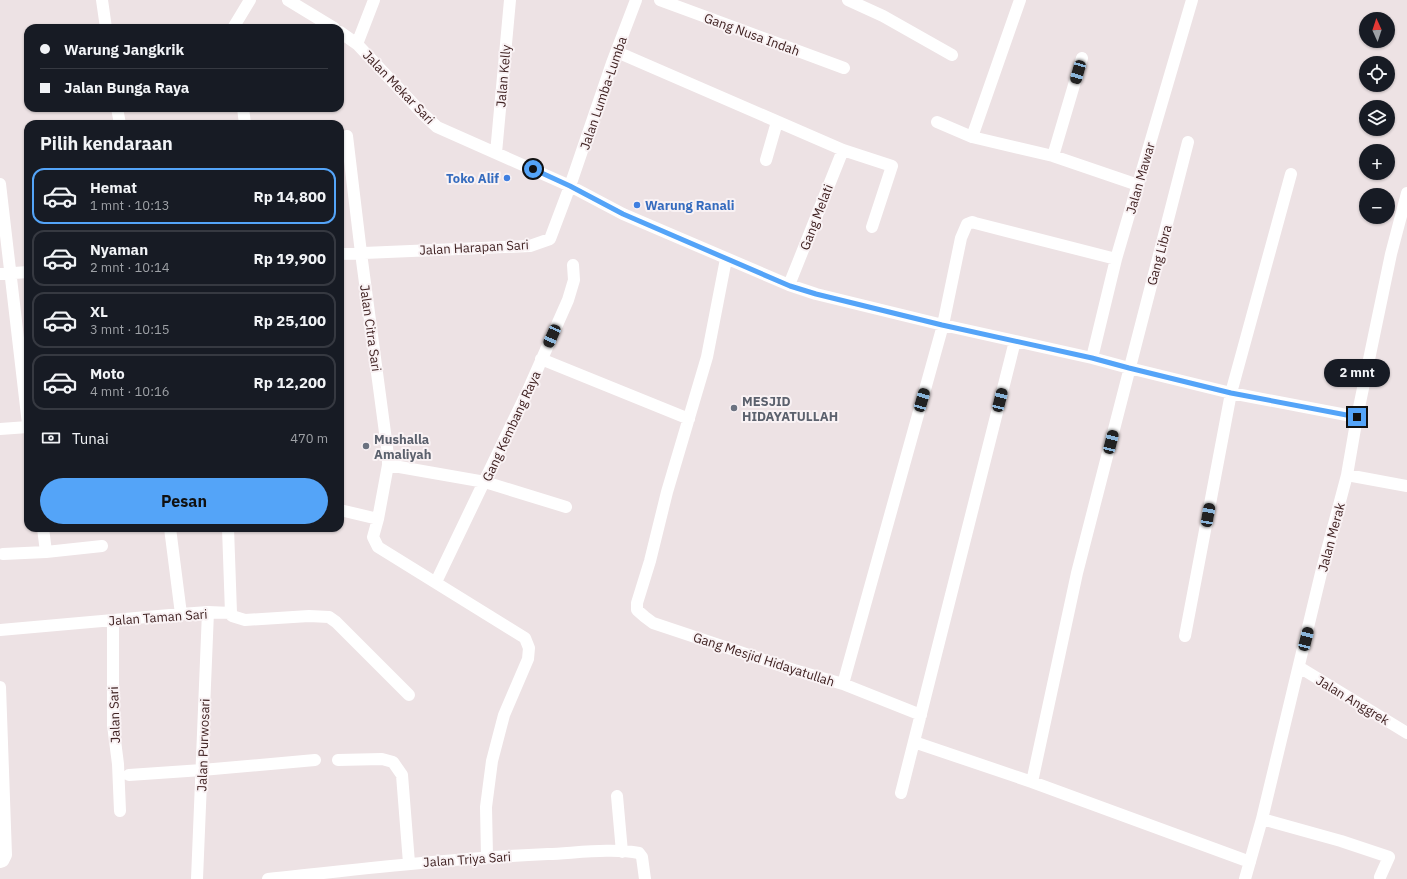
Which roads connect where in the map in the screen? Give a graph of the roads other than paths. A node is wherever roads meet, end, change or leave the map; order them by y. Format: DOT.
graph roads {
  1 [pos="102,0"];
  2 [pos="250,0"];
  3 [pos="288,0"];
  4 [pos="374,0"];
  5 [pos="510,0"];
  6 [pos="636,0"];
  7 [pos="660,0"];
  8 [pos="848,0"];
  9 [pos="1020,0"];
  10 [pos="1192,0"];
  11 [pos="105,24"];
  12 [pos="235,24"];
  13 [pos="327,24"];
  14 [pos="344,35"];
  15 [pos="358,44"];
  16 [pos="617,52"];
  17 [pos="952,55"];
  18 [pos="1082,58"];
  19 [pos="844,68"];
  20 [pos="777,122"];
  21 [pos="937,122"];
  22 [pos="347,136"];
  23 [pos="972,137"];
  24 [pos="1188,142"];
  25 [pos="843,150"];
  26 [pos="496,153"];
  27 [pos="1053,156"];
  28 [pos="766,160"];
  29 [pos="1291,174"];
  30 [pos="0,184"];
  31 [pos="1138,185"];
  32 [pos="570,186"];
  33 [pos="1407,193"];
  34 [pos="872,227"];
  35 [pos="361,253"];
  36 [pos="344,254"];
  37 [pos="726,259"];
  38 [pos="1116,259"];
  39 [pos="573,265"];
  40 [pos="24,272"];
  41 [pos="5,273"];
  42 [pos="790,286"];
  43 [pos="942,325"];
  44 [pos="1015,340"];
  45 [pos="1092,358"];
  46 [pos="541,360"];
  47 [pos="1129,368"];
  48 [pos="1231,393"];
  49 [pos="24,399"];
  50 [pos="1357,417"];
  51 [pos="689,419"];
  52 [pos="24,426"];
  53 [pos="0,429"];
  54 [pos="388,465"];
  55 [pos="1347,475"];
  56 [pos="485,482"];
  57 [pos="1407,486"];
  58 [pos="566,507"];
  59 [pos="344,511"];
  60 [pos="378,519"];
  61 [pos="44,532"];
  62 [pos="171,532"];
  63 [pos="228,532"];
  64 [pos="102,546"];
  65 [pos="46,552"];
  66 [pos="3,554"];
  67 [pos="436,582"];
  68 [pos="208,612"];
  69 [pos="181,614"];
  70 [pos="232,614"];
  71 [pos="113,620"];
  72 [pos="0,630"];
  73 [pos="1185,636"];
  74 [pos="1299,667"];
  75 [pos="843,684"];
  76 [pos="0,687"];
  77 [pos="409,695"];
  78 [pos="921,715"];
  79 [pos="1407,733"];
  80 [pos="914,742"];
  81 [pos="315,760"];
  82 [pos="338,760"];
  83 [pos="202,770"];
  84 [pos="129,775"];
  85 [pos="1032,782"];
  86 [pos="901,793"];
  87 [pos="617,796"];
  88 [pos="120,811"];
  89 [pos="1262,819"];
  90 [pos="622,852"];
  91 [pos="487,856"];
  92 [pos="0,862"];
  93 [pos="1250,862"];
  94 [pos="409,863"];
  95 [pos="1380,877"];
  96 [pos="197,879"];
  97 [pos="268,879"];
  98 [pos="645,879"];
  99 [pos="1245,879"];
  1 -- 11 [label="street"];
  2 -- 12 [label="street"];
  3 -- 13 [label="street"];
  4 -- 15 [label="street"];
  5 -- 26 [label="street, Jalan Kelly"];
  6 -- 16 [label="street, Jalan Lumba-Lumba"];
  7 -- 19 [label="street, Gang Nusa Indah"];
  8 -- 17 [label="street"];
  9 -- 23 [label="street"];
  10 -- 31 [label="street, Jalan Mawar"];
  14 -- 15 [label="street, Jalan Mekar Sari"];
  15 -- 26 [label="street, Jalan Mekar Sari"];
  16 -- 20 [label="street"];
  16 -- 32 [label="street, Jalan Lumba-Lumba"];
  18 -- 27 [label="street"];
  20 -- 25 [label="street"];
  20 -- 28 [label="street"];
  21 -- 23 [label="street"];
  22 -- 35 [label="street, Jalan Citra Sari"];
  23 -- 27 [label="street"];
  24 -- 47 [label="street, Gang Libra"];
  25 -- 34 [label="street"];
  25 -- 42 [label="street, Gang Melati"];
  26 -- 32 [label="street, Jalan Mekar Sari"];
  27 -- 31 [label="street"];
  29 -- 48 [label="street"];
  30 -- 41 [label="street"];
  31 -- 38 [label="street, Jalan Mawar"];
  32 -- 35 [label="street, Jalan Harapan Sari"];
  32 -- 37 [label="street, Jalan Mekar Sari"];
  33 -- 50 [label="street, Jalan Merak"];
  35 -- 36 [label="street, Jalan Harapan Sari"];
  35 -- 54 [label="street, Jalan Citra Sari"];
  37 -- 42 [label="street, Jalan Mekar Sari"];
  37 -- 51 [label="street, Gang Mesjid Hidayatullah"];
  38 -- 43 [label="street, Gang Mesjid Hidayatullah"];
  38 -- 45 [label="street, Jalan Mawar"];
  39 -- 46 [label="street, Gang Kembang Raya"];
  40 -- 41 [label="street"];
  41 -- 49 [label="street"];
  42 -- 43 [label="street, Jalan Mekar Sari"];
  43 -- 44 [label="street, Jalan Mekar Sari"];
  43 -- 75 [label="street, Gang Mesjid Hidayatullah"];
  44 -- 45 [label="street, Jalan Mekar Sari"];
  44 -- 78 [label="street"];
  45 -- 47 [label="street, Jalan Mekar Sari"];
  46 -- 51 [label="street"];
  46 -- 56 [label="street, Gang Kembang Raya"];
  47 -- 48 [label="street, Jalan Mekar Sari"];
  47 -- 85 [label="street, Gang Libra"];
  48 -- 50 [label="street, Jalan Mekar Sari"];
  48 -- 73 [label="street"];
  50 -- 55 [label="street, Jalan Merak"];
  51 -- 75 [label="street, Gang Mesjid Hidayatullah"];
  52 -- 53 [label="street"];
  54 -- 56 [label="street"];
  54 -- 60 [label="street, Jalan Citra Sari"];
  55 -- 57 [label="street"];
  55 -- 74 [label="street, Jalan Merak"];
  56 -- 58 [label="street"];
  56 -- 67 [label="street, Gang Kembang Raya"];
  59 -- 60 [label="street"];
  60 -- 67 [label="street, Jalan Citra Sari"];
  61 -- 65 [label="street"];
  62 -- 69 [label="street"];
  63 -- 70 [label="street"];
  64 -- 65 [label="street"];
  65 -- 66 [label="street"];
  67 -- 91 [label="street"];
  68 -- 69 [label="street, Jalan Taman Sari"];
  68 -- 70 [label="street, Jalan Taman Sari"];
  68 -- 83 [label="street, Jalan Purwosari"];
  69 -- 71 [label="street, Jalan Taman Sari"];
  70 -- 77 [label="street, Jalan Taman Sari"];
  71 -- 72 [label="street, Jalan Taman Sari"];
  71 -- 88 [label="street, Jalan Sari"];
  74 -- 79 [label="street, Jalan Anggrek"];
  74 -- 89 [label="street, Jalan Merak"];
  75 -- 78 [label="street"];
  76 -- 92 [label="street"];
  78 -- 80 [label="street"];
  80 -- 85 [label="street"];
  80 -- 86 [label="street"];
  81 -- 83 [label="street"];
  82 -- 94 [label="street"];
  83 -- 84 [label="street"];
  83 -- 96 [label="street, Jalan Purwosari"];
  85 -- 93 [label="street"];
  87 -- 90 [label="street"];
  89 -- 93 [label="street, Jalan Merak"];
  89 -- 95 [label="street"];
  90 -- 91 [label="street, Jalan Triya Sari"];
  90 -- 98 [label="street, Jalan Triya Sari"];
  91 -- 94 [label="street, Jalan Triya Sari"];
  93 -- 99 [label="street, Jalan Merak"];
  94 -- 97 [label="street, Jalan Triya Sari"];
}
